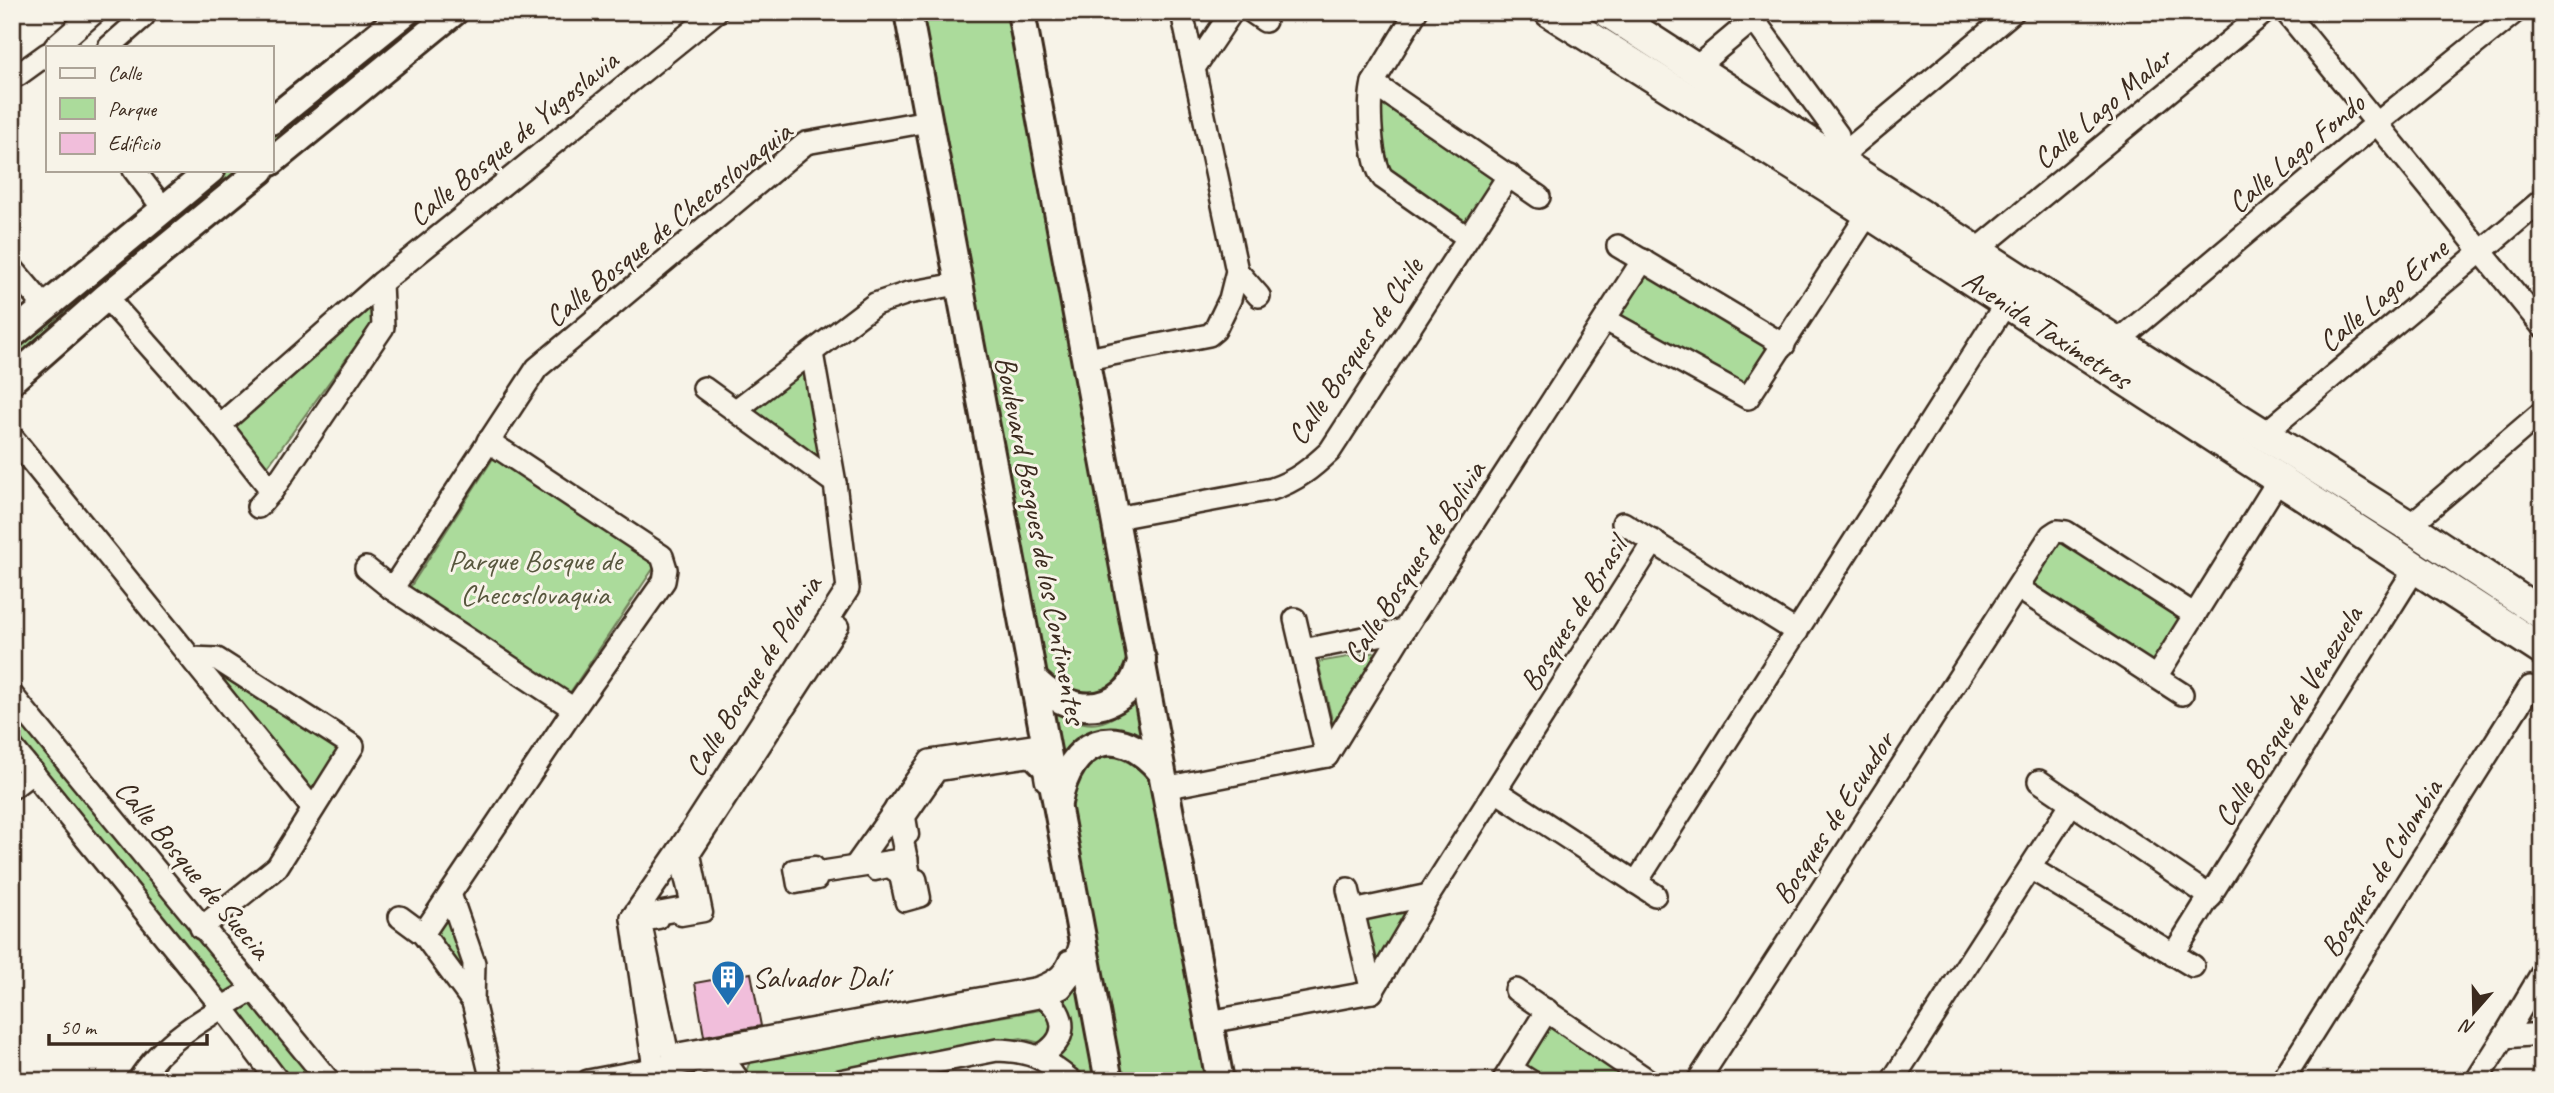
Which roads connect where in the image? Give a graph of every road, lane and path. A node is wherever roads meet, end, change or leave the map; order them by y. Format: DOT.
graph roads {
  1 [pos="95,12"];
  2 [pos="454,12"];
  3 [pos="716,12"];
  4 [pos="908,12"];
  5 [pos="1021,12"];
  6 [pos="1182,12"];
  7 [pos="1232,12"];
  8 [pos="1416,12"];
  9 [pos="1550,12"];
  10 [pos="1608,12"];
  11 [pos="2013,12"];
  12 [pos="2265,12"];
  13 [pos="2286,12"];
  14 [pos="2515,12"];
  15 [pos="398,15"];
  16 [pos="1754,15"];
  17 [pos="143,17"];
  18 [pos="1637,31"];
  19 [pos="114,42"];
  20 [pos="59,46"];
  21 [pos="1619,56"];
  22 [pos="46,57"];
  23 [pos="1194,68"];
  24 [pos="1694,69"];
  25 [pos="18,75"];
  26 [pos="1373,83"];
  27 [pos="273,119"];
  28 [pos="928,121"];
  29 [pos="2376,124"];
  30 [pos="273,160"];
  31 [pos="1836,160"];
  32 [pos="136,172"];
  33 [pos="208,172"];
  34 [pos="259,172"];
  35 [pos="1508,175"];
  36 [pos="1539,197"];
  37 [pos="2542,200"];
  38 [pos="163,208"];
  39 [pos="1868,214"];
  40 [pos="1467,237"];
  41 [pos="1618,246"];
  42 [pos="1977,250"];
  43 [pos="2481,250"];
  44 [pos="1643,260"];
  45 [pos="12,268"];
  46 [pos="1237,271"];
  47 [pos="381,283"];
  48 [pos="958,284"];
  49 [pos="1259,296"];
  50 [pos="106,297"];
  51 [pos="2006,303"];
  52 [pos="46,308"];
  53 [pos="1605,320"];
  54 [pos="2542,326"];
  55 [pos="12,335"];
  56 [pos="2118,342"];
  57 [pos="1784,345"];
  58 [pos="812,353"];
  59 [pos="1087,359"];
  60 [pos="12,380"];
  61 [pos="704,388"];
  62 [pos="736,410"];
  63 [pos="2542,412"];
  64 [pos="220,425"];
  65 [pos="2263,435"];
  66 [pos="12,437"];
  67 [pos="488,441"];
  68 [pos="2279,479"];
  69 [pos="835,483"];
  70 [pos="1116,518"];
  71 [pos="1623,523"];
  72 [pos="2409,526"];
  73 [pos="1654,541"];
  74 [pos="2416,567"];
  75 [pos="366,568"];
  76 [pos="2018,588"];
  77 [pos="392,589"];
  78 [pos="2542,614"];
  79 [pos="2195,615"];
  80 [pos="1295,619"];
  81 [pos="840,626"];
  82 [pos="1404,629"];
  83 [pos="1797,632"];
  84 [pos="1303,650"];
  85 [pos="2542,650"];
  86 [pos="191,658"];
  87 [pos="1142,659"];
  88 [pos="2156,677"];
  89 [pos="1035,681"];
  90 [pos="2530,687"];
  91 [pos="2182,694"];
  92 [pos="12,695"];
  93 [pos="574,709"];
  94 [pos="1046,744"];
  95 [pos="12,747"];
  96 [pos="1327,756"];
  97 [pos="33,772"];
  98 [pos="1162,779"];
  99 [pos="2039,781"];
  100 [pos="12,788"];
  101 [pos="1496,791"];
  102 [pos="2071,804"];
  103 [pos="896,808"];
  104 [pos="1057,808"];
  105 [pos="313,809"];
  106 [pos="679,850"];
  107 [pos="907,859"];
  108 [pos="849,863"];
  109 [pos="2030,867"];
  110 [pos="804,875"];
  111 [pos="1636,883"];
  112 [pos="1348,889"];
  113 [pos="913,892"];
  114 [pos="450,894"];
  115 [pos="1429,895"];
  116 [pos="1655,895"];
  117 [pos="2211,897"];
  118 [pos="1353,911"];
  119 [pos="400,917"];
  120 [pos="632,918"];
  121 [pos="201,928"];
  122 [pos="423,934"];
  123 [pos="1083,938"];
  124 [pos="2173,955"];
  125 [pos="2193,966"];
  126 [pos="2542,973"];
  127 [pos="254,989"];
  128 [pos="1516,990"];
  129 [pos="1372,992"];
  130 [pos="1044,996"];
  131 [pos="473,1002"];
  132 [pos="222,1007"];
  133 [pos="1547,1010"];
  134 [pos="1209,1022"];
  135 [pos="2542,1034"];
  136 [pos="2504,1037"];
  137 [pos="1040,1056"];
  138 [pos="699,1060"];
  139 [pos="654,1069"];
  140 [pos="1507,1075"];
  141 [pos="138,1081"];
  142 [pos="278,1081"];
  143 [pos="329,1081"];
  144 [pos="492,1081"];
  145 [pos="588,1081"];
  146 [pos="739,1081"];
  147 [pos="841,1081"];
  148 [pos="1072,1081"];
  149 [pos="1110,1081"];
  150 [pos="1220,1081"];
  151 [pos="1530,1081"];
  152 [pos="1649,1081"];
  153 [pos="1698,1081"];
  154 [pos="1892,1081"];
  155 [pos="2282,1081"];
  156 [pos="2476,1081"];
  1 -- 19 [label="street"];
  1 -- 20 [label="street"];
  2 -- 30 [label="street"];
  3 -- 47 [label="street, Calle Bosque de Yugoslavia"];
  4 -- 28 [label="street, Boulevard Bosques de los Continentes"];
  5 -- 59 [label="street"];
  6 -- 23 [label="street"];
  7 -- 23 [label="street"];
  8 -- 26 [label="street"];
  9 -- 21 [label="main road, Avenida Taxímetros"];
  10 -- 18 [label="main road, Avenida Taxímetros"];
  11 -- 31 [label="street"];
  12 -- 42 [label="street, Calle Lago Malar"];
  13 -- 29 [label="street"];
  14 -- 29 [label="street, Calle Lago Fondo"];
  15 -- 27 [label="street"];
  16 -- 24 [label="street"];
  16 -- 31 [label="street"];
  17 -- 19 [label="street"];
  18 -- 21 [label="main road"];
  18 -- 24 [label="main road, Avenida Taxímetros"];
  21 -- 39 [label="main road, Avenida Taxímetros"];
  22 -- 25 [label="street"];
  23 -- 46 [label="street"];
  24 -- 31 [label="main road, Avenida Taxímetros"];
  26 -- 35 [label="street"];
  26 -- 40 [label="street"];
  28 -- 48 [label="street, Boulevard Bosques de los Continentes"];
  28 -- 67 [label="street, Calle Bosque de Checoslovaquia"];
  29 -- 43 [label="street"];
  29 -- 56 [label="street, Calle Lago Fondo"];
  31 -- 42 [label="main road, Avenida Taxímetros"];
  32 -- 38 [label="street"];
  33 -- 38 [label="street"];
  34 -- 50 [label="street"];
  35 -- 36 [label="street"];
  35 -- 40 [label="street, Calle Bosques de Chile"];
  37 -- 43 [label="street, Calle Lago Erne"];
  38 -- 52 [label="street"];
  39 -- 51 [label="main road, Avenida Taxímetros"];
  39 -- 57 [label="street"];
  40 -- 70 [label="street, Calle Bosques de Chile"];
  41 -- 44 [label="street"];
  42 -- 56 [label="main road, Avenida Taxímetros"];
  43 -- 54 [label="street"];
  43 -- 65 [label="street, Calle Lago Erne"];
  44 -- 53 [label="street, Calle Bosques de Bolivia"];
  44 -- 57 [label="street"];
  45 -- 52 [label="street"];
  46 -- 49 [label="street"];
  46 -- 59 [label="street"];
  47 -- 64 [label="street, Calle Bosque de Yugoslavia"];
  47 -- 64 [label="street"];
  48 -- 58 [label="street"];
  48 -- 89 [label="street, Boulevard Bosques de los Continentes"];
  50 -- 60 [label="street"];
  50 -- 64 [label="street"];
  51 -- 68 [label="main road, Avenida Taxímetros"];
  51 -- 83 [label="street"];
  52 -- 55 [label="street"];
  53 -- 57 [label="street"];
  53 -- 82 [label="street, Calle Bosques de Bolivia"];
  56 -- 65 [label="main road, Avenida Taxímetros"];
  58 -- 62 [label="street"];
  58 -- 69 [label="street, Calle Bosque de Polonia"];
  59 -- 70 [label="street"];
  61 -- 62 [label="street"];
  62 -- 69 [label="street"];
  63 -- 72 [label="street"];
  65 -- 72 [label="main road, Avenida Taxímetros"];
  66 -- 86 [label="street"];
  67 -- 77 [label="street, Calle Bosque de Checoslovaquia"];
  67 -- 93 [label="street"];
  68 -- 74 [label="main road, Avenida Taxímetros"];
  68 -- 79 [label="street"];
  69 -- 106 [label="street, Calle Bosque de Polonia"];
  70 -- 87 [label="street"];
  71 -- 73 [label="street"];
  72 -- 78 [label="main road, Avenida Taxímetros"];
  73 -- 83 [label="street, Bosques de Brasil"];
  73 -- 101 [label="street, Bosques de Brasil"];
  74 -- 85 [label="main road, Avenida Taxímetros"];
  74 -- 117 [label="street, Calle Bosque de Venezuela"];
  75 -- 77 [label="street"];
  76 -- 79 [label="street, Bosques de Ecuador"];
  76 -- 88 [label="street"];
  76 -- 153 [label="street, Bosques de Ecuador"];
  77 -- 93 [label="street"];
  79 -- 88 [label="street"];
  80 -- 84 [label="street"];
  81 -- 108 [label="street"];
  82 -- 84 [label="street"];
  82 -- 96 [label="street, Calle Bosques de Bolivia"];
  83 -- 111 [label="street"];
  84 -- 96 [label="street"];
  86 -- 105 [label="street"];
  86 -- 105 [label="street"];
  87 -- 89 [label="street"];
  87 -- 98 [label="street"];
  88 -- 91 [label="street"];
  89 -- 94 [label="street, Boulevard Bosques de los Continentes"];
  90 -- 155 [label="street, Bosques de Colombia"];
  92 -- 121 [label="street, Calle Bosque de Suecia"];
  93 -- 114 [label="street"];
  94 -- 103 [label="street"];
  94 -- 104 [label="street, Boulevard Bosques de los Continentes"];
  95 -- 97 [label="street, Calle Bosque de Suecia"];
  96 -- 98 [label="street"];
  97 -- 100 [label="street"];
  97 -- 132 [label="street, Calle Bosque de Suecia"];
  98 -- 104 [label="street"];
  98 -- 134 [label="street"];
  99 -- 102 [label="street"];
  101 -- 111 [label="street"];
  101 -- 115 [label="street, Bosques de Brasil"];
  102 -- 109 [label="street"];
  102 -- 117 [label="street"];
  103 -- 107 [label="street"];
  103 -- 108 [label="street"];
  104 -- 123 [label="street, Boulevard Bosques de los Continentes"];
  105 -- 121 [label="street"];
  106 -- 120 [label="street, Calle Bosque de Polonia"];
  106 -- 120 [label="street"];
  107 -- 108 [label="street"];
  107 -- 113 [label="street"];
  108 -- 110 [label="street"];
  109 -- 124 [label="street"];
  109 -- 154 [label="street"];
  111 -- 116 [label="street"];
  112 -- 118 [label="street"];
  114 -- 122 [label="street"];
  114 -- 131 [label="street"];
  115 -- 118 [label="street"];
  115 -- 129 [label="street, Bosques de Brasil"];
  117 -- 124 [label="street, Calle Bosque de Venezuela"];
  118 -- 129 [label="street"];
  119 -- 122 [label="street"];
  120 -- 139 [label="street"];
  121 -- 127 [label="street, Calle Bosque de Suecia"];
  122 -- 131 [label="street"];
  123 -- 130 [label="street"];
  123 -- 149 [label="street, Boulevard Bosques de los Continentes"];
  124 -- 125 [label="street"];
  126 -- 136 [label="street"];
  127 -- 132 [label="street"];
  127 -- 143 [label="street, Calle Bosque de Suecia"];
  128 -- 133 [label="street"];
  129 -- 134 [label="street"];
  130 -- 137 [label="street"];
  130 -- 138 [label="street"];
  131 -- 144 [label="street"];
  132 -- 141 [label="street"];
  132 -- 142 [label="street, Calle Bosque de Suecia"];
  133 -- 140 [label="street"];
  133 -- 152 [label="street"];
  134 -- 150 [label="street"];
  135 -- 136 [label="street"];
  136 -- 156 [label="street"];
  137 -- 147 [label="street"];
  137 -- 148 [label="street"];
  138 -- 139 [label="street"];
  138 -- 146 [label="street"];
  139 -- 145 [label="street"];
  140 -- 151 [label="street"];
}
